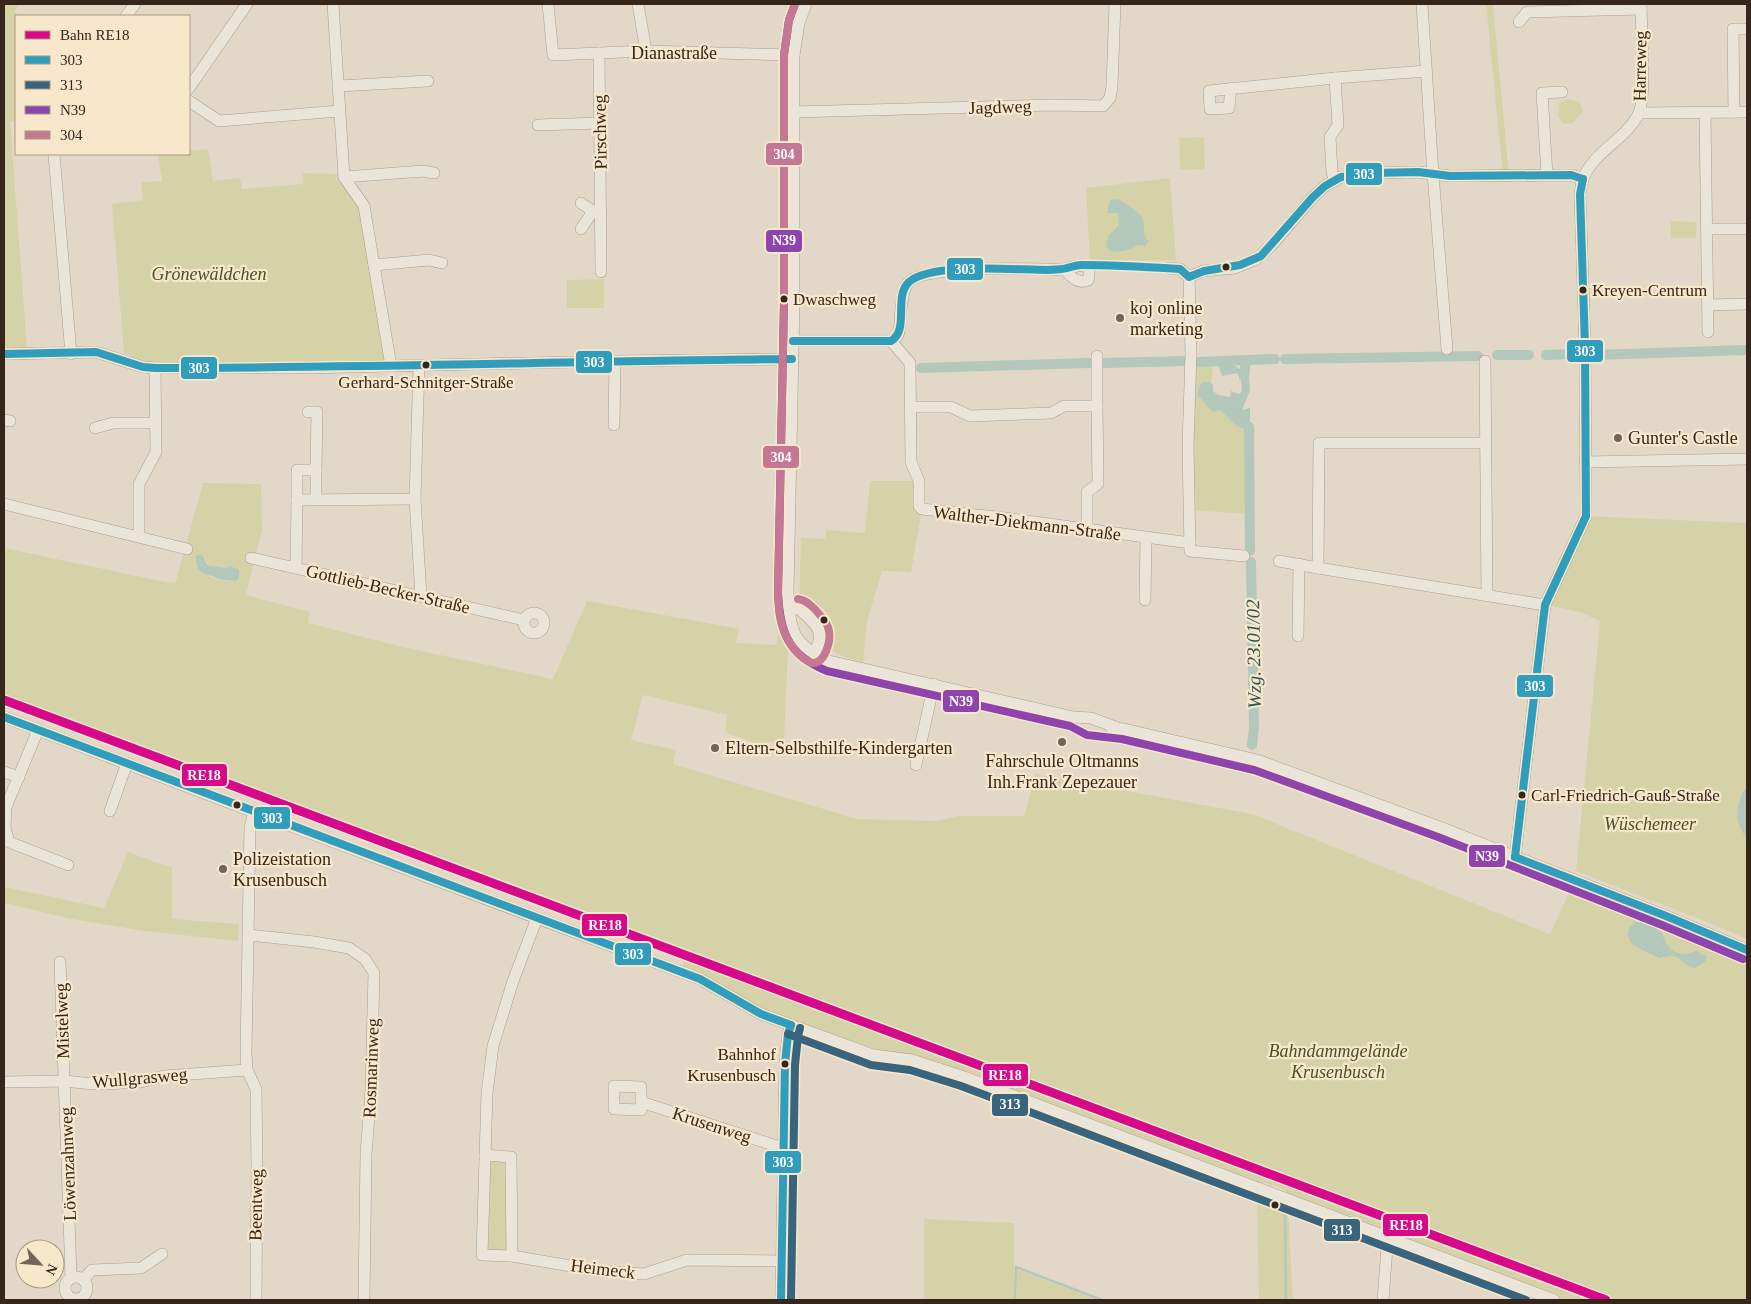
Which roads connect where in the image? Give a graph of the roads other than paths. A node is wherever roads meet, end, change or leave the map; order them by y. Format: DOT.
graph roads {
  1 [pos="135,4"];
  2 [pos="247,4"];
  3 [pos="333,4"];
  4 [pos="548,4"];
  5 [pos="638,4"];
  6 [pos="806,4"];
  7 [pos="1115,4"];
  8 [pos="1422,4"];
  9 [pos="1641,7"];
  10 [pos="127,15"];
  11 [pos="1520,22"];
  12 [pos="1747,29"];
  13 [pos="646,52"];
  14 [pos="600,53"];
  15 [pos="794,55"];
  16 [pos="1426,71"];
  17 [pos="1334,78"];
  18 [pos="428,80"];
  19 [pos="340,86"];
  20 [pos="190,87"];
  21 [pos="1231,88"];
  22 [pos="1562,92"];
  23 [pos="190,102"];
  24 [pos="339,111"];
  25 [pos="793,112"];
  26 [pos="1734,112"];
  27 [pos="1747,112"];
  28 [pos="1639,113"];
  29 [pos="1705,113"];
  30 [pos="600,123"];
  31 [pos="538,125"];
  32 [pos="54,155"];
  33 [pos="434,173"];
  34 [pos="1433,174"];
  35 [pos="1547,176"];
  36 [pos="344,177"];
  37 [pos="1583,179"];
  38 [pos="1335,181"];
  39 [pos="581,203"];
  40 [pos="597,211"];
  41 [pos="581,229"];
  42 [pos="1707,229"];
  43 [pos="1747,229"];
  44 [pos="442,263"];
  45 [pos="374,265"];
  46 [pos="1169,268"];
  47 [pos="1064,269"];
  48 [pos="601,272"];
  49 [pos="1189,277"];
  50 [pos="1747,304"];
  51 [pos="1708,305"];
  52 [pos="1708,332"];
  53 [pos="793,341"];
  54 [pos="892,341"];
  55 [pos="1447,349"];
  56 [pos="4,354"];
  57 [pos="71,354"];
  58 [pos="1097,356"];
  59 [pos="792,359"];
  60 [pos="615,361"];
  61 [pos="1485,361"];
  62 [pos="390,366"];
  63 [pos="419,366"];
  64 [pos="155,368"];
  65 [pos="1097,406"];
  66 [pos="911,408"];
  67 [pos="308,412"];
  68 [pos="155,423"];
  69 [pos="614,425"];
  70 [pos="95,428"];
  71 [pos="1485,443"];
  72 [pos="1747,459"];
  73 [pos="1585,462"];
  74 [pos="316,470"];
  75 [pos="415,499"];
  76 [pos="297,500"];
  77 [pos="316,500"];
  78 [pos="4,504"];
  79 [pos="1087,529"];
  80 [pos="139,536"];
  81 [pos="1146,538"];
  82 [pos="1190,543"];
  83 [pos="187,549"];
  84 [pos="1244,556"];
  85 [pos="251,558"];
  86 [pos="1279,561"];
  87 [pos="1299,564"];
  88 [pos="296,568"];
  89 [pos="1318,568"];
  90 [pos="421,596"];
  91 [pos="1487,596"];
  92 [pos="1145,600"];
  93 [pos="1545,605"];
  94 [pos="789,609"];
  95 [pos="524,620"];
  96 [pos="1298,636"];
  97 [pos="809,651"];
  98 [pos="934,684"];
  99 [pos="4,717"];
  100 [pos="38,730"];
  101 [pos="127,763"];
  102 [pos="916,764"];
  103 [pos="4,772"];
  104 [pos="19,777"];
  105 [pos="110,811"];
  106 [pos="254,811"];
  107 [pos="5,828"];
  108 [pos="1516,857"];
  109 [pos="68,865"];
  110 [pos="536,918"];
  111 [pos="248,935"];
  112 [pos="1747,950"];
  113 [pos="60,962"];
  114 [pos="791,1025"];
  115 [pos="247,1070"];
  116 [pos="65,1081"];
  117 [pos="4,1082"];
  118 [pos="641,1102"];
  119 [pos="782,1148"];
  120 [pos="485,1154"];
  121 [pos="1390,1239"];
  122 [pos="162,1254"];
  123 [pos="512,1256"];
  124 [pos="782,1261"];
  125 [pos="71,1277"];
  126 [pos="83,1280"];
  127 [pos="68,1299"];
  128 [pos="256,1300"];
  129 [pos="364,1300"];
  130 [pos="781,1300"];
  131 [pos="1383,1300"];
  132 [pos="1554,1300"];
  1 -- 10 [label="street"];
  2 -- 20 [label="street"];
  3 -- 19 [label="street"];
  4 -- 14 [label="street, Dianastraße"];
  5 -- 13 [label="street"];
  6 -- 15 [label="street"];
  7 -- 25 [label="street, Jagdweg"];
  8 -- 16 [label="street"];
  9 -- 11 [label="street"];
  9 -- 28 [label="street, Harreweg"];
  12 -- 26 [label="street"];
  13 -- 14 [label="street, Dianastraße"];
  13 -- 15 [label="street, Dianastraße"];
  14 -- 30 [label="street, Pirschweg"];
  15 -- 25 [label="street"];
  16 -- 17 [label="street"];
  16 -- 34 [label="street"];
  17 -- 21 [label="street"];
  17 -- 38 [label="street"];
  18 -- 19 [label="street"];
  19 -- 24 [label="street"];
  22 -- 35 [label="street"];
  23 -- 24 [label="street"];
  24 -- 36 [label="street"];
  25 -- 53 [label="street"];
  26 -- 27 [label="street"];
  26 -- 29 [label="street"];
  28 -- 29 [label="street"];
  28 -- 37 [label="street, Harreweg"];
  29 -- 42 [label="street"];
  30 -- 31 [label="street"];
  30 -- 40 [label="street, Pirschweg"];
  32 -- 57 [label="street"];
  33 -- 36 [label="street"];
  34 -- 35 [label="street"];
  34 -- 38 [label="street"];
  34 -- 55 [label="street"];
  35 -- 37 [label="street"];
  36 -- 45 [label="street"];
  37 -- 73 [label="street, Harreweg"];
  38 -- 49 [label="street"];
  39 -- 40 [label="street"];
  40 -- 41 [label="street"];
  40 -- 48 [label="street, Pirschweg"];
  42 -- 43 [label="street"];
  42 -- 51 [label="street"];
  44 -- 45 [label="street"];
  45 -- 62 [label="street"];
  46 -- 49 [label="street"];
  47 -- 54 [label="street"];
  49 -- 82 [label="street"];
  50 -- 51 [label="street"];
  51 -- 52 [label="street"];
  53 -- 54 [label="street"];
  53 -- 59 [label="street"];
  54 -- 66 [label="street, Walther-Diekmann-Straße"];
  56 -- 57 [label="street"];
  57 -- 64 [label="street"];
  58 -- 65 [label="street"];
  59 -- 60 [label="street"];
  59 -- 94 [label="street"];
  60 -- 63 [label="street"];
  60 -- 69 [label="street"];
  61 -- 71 [label="street"];
  62 -- 63 [label="street"];
  62 -- 64 [label="street"];
  63 -- 75 [label="street"];
  64 -- 68 [label="street"];
  65 -- 66 [label="street"];
  65 -- 79 [label="street"];
  66 -- 79 [label="street, Walther-Diekmann-Straße"];
  67 -- 74 [label="street"];
  68 -- 70 [label="street"];
  68 -- 80 [label="street"];
  71 -- 89 [label="street"];
  71 -- 91 [label="street"];
  72 -- 73 [label="street"];
  73 -- 93 [label="street"];
  74 -- 76 [label="street"];
  74 -- 77 [label="street"];
  75 -- 77 [label="street"];
  75 -- 90 [label="street"];
  76 -- 77 [label="street"];
  76 -- 88 [label="street"];
  78 -- 80 [label="street"];
  79 -- 81 [label="street, Walther-Diekmann-Straße"];
  80 -- 83 [label="street"];
  81 -- 82 [label="street, Walther-Diekmann-Straße"];
  81 -- 92 [label="street"];
  82 -- 84 [label="street"];
  85 -- 88 [label="street, Gottlieb-Becker-Straße"];
  86 -- 87 [label="street"];
  87 -- 89 [label="street"];
  87 -- 96 [label="street"];
  88 -- 90 [label="street, Gottlieb-Becker-Straße"];
  89 -- 91 [label="street"];
  90 -- 95 [label="street, Gottlieb-Becker-Straße"];
  91 -- 93 [label="street"];
  93 -- 108 [label="street"];
  94 -- 97 [label="street"];
  94 -- 97 [label="street"];
  97 -- 98 [label="street"];
  98 -- 102 [label="street"];
  98 -- 108 [label="street"];
  99 -- 100 [label="street"];
  100 -- 101 [label="street"];
  100 -- 104 [label="street"];
  101 -- 105 [label="street"];
  101 -- 106 [label="street"];
  103 -- 104 [label="street"];
  104 -- 107 [label="street"];
  106 -- 110 [label="street"];
  106 -- 111 [label="street, Beentweg"];
  107 -- 109 [label="street"];
  108 -- 112 [label="street"];
  110 -- 114 [label="street"];
  110 -- 120 [label="street, Heimeck"];
  111 -- 115 [label="street, Beentweg"];
  111 -- 129 [label="street, Rosmarinweg"];
  113 -- 116 [label="street, Mistelweg"];
  114 -- 119 [label="street"];
  114 -- 121 [label="street"];
  115 -- 116 [label="street, Wullgrasweg"];
  115 -- 128 [label="street, Beentweg"];
  116 -- 117 [label="street, Wullgrasweg"];
  116 -- 125 [label="street, Löwenzahnweg"];
  118 -- 119 [label="street, Krusenweg"];
  119 -- 124 [label="street"];
  120 -- 123 [label="street"];
  120 -- 123 [label="street, Heimeck"];
  121 -- 131 [label="street"];
  121 -- 132 [label="street"];
  122 -- 126 [label="street"];
  123 -- 124 [label="street, Heimeck"];
  124 -- 130 [label="street"];
  125 -- 126 [label="street"];
  125 -- 127 [label="street, Löwenzahnweg"];
  126 -- 127 [label="street, Löwenzahnweg"];
}
